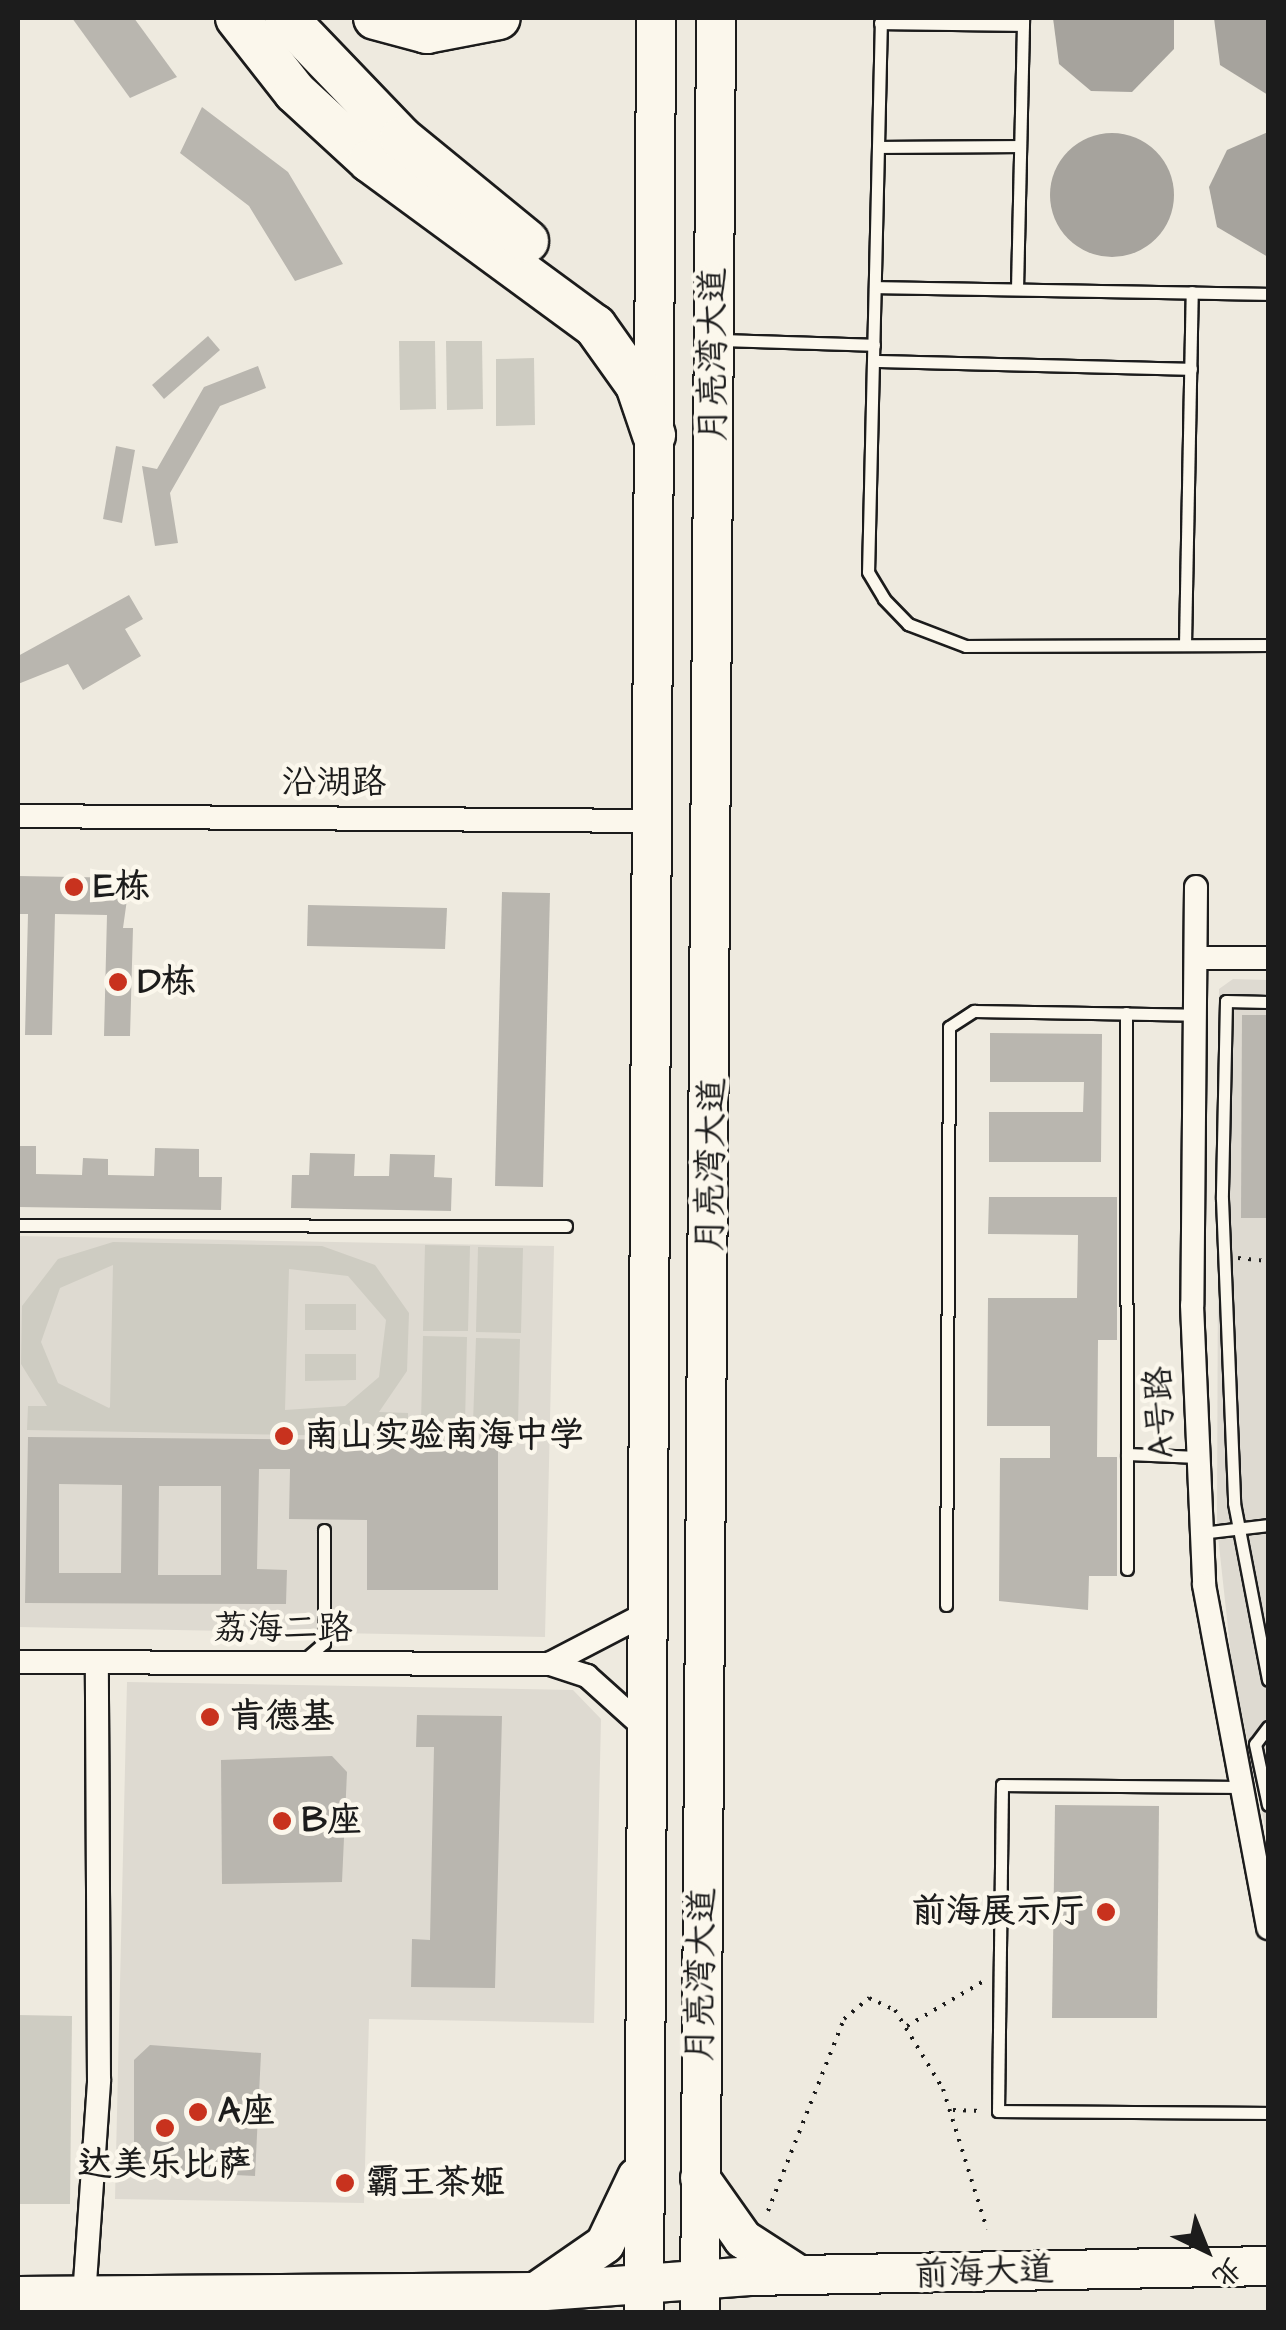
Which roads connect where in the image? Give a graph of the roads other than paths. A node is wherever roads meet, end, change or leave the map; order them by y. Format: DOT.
graph roads {
  1 [pos="237,18"];
  2 [pos="286,18"];
  3 [pos="375,18"];
  4 [pos="499,18"];
  5 [pos="656,18"];
  6 [pos="716,18"];
  7 [pos="880,20"];
  8 [pos="1023,21"];
  9 [pos="1020,146"];
  10 [pos="878,147"];
  11 [pos="876,287"];
  12 [pos="1016,290"];
  13 [pos="1192,292"];
  14 [pos="1268,294"];
  15 [pos="713,340"];
  16 [pos="610,344"];
  17 [pos="874,345"];
  18 [pos="874,361"];
  19 [pos="1191,369"];
  20 [pos="654,435"];
  21 [pos="1185,644"];
  22 [pos="1268,645"];
  23 [pos="18,816"];
  24 [pos="649,821"];
  25 [pos="1196,886"];
  26 [pos="1197,958"];
  27 [pos="1268,958"];
  28 [pos="1268,1002"];
  29 [pos="1126,1013"];
  30 [pos="1195,1015"];
  31 [pos="18,1225"];
  32 [pos="566,1226"];
  33 [pos="1127,1454"];
  34 [pos="1198,1457"];
  35 [pos="1268,1524"];
  36 [pos="1236,1529"];
  37 [pos="324,1530"];
  38 [pos="1201,1534"];
  39 [pos="1127,1569"];
  40 [pos="946,1605"];
  41 [pos="647,1613"];
  42 [pos="18,1662"];
  43 [pos="97,1662"];
  44 [pos="300,1664"];
  45 [pos="549,1664"];
  46 [pos="1268,1680"];
  47 [pos="1268,1728"];
  48 [pos="647,1730"];
  49 [pos="1238,1787"];
  50 [pos="1268,1805"];
  51 [pos="1268,1928"];
  52 [pos="1268,2113"];
  53 [pos="646,2150"];
  54 [pos="699,2176"];
  55 [pos="1268,2266"];
  56 [pos="799,2275"];
  57 [pos="533,2292"];
  58 [pos="18,2296"];
  59 [pos="644,2296"];
  60 [pos="700,2296"];
  61 [pos="84,2298"];
  1 -- 16 [label="highway"];
  2 -- 16 [label="highway"];
  3 -- 4 [label="highway"];
  5 -- 20 [label="main road, 月亮湾大道"];
  6 -- 15 [label="main road, 月亮湾大道"];
  7 -- 8 [label="lane"];
  7 -- 10 [label="lane"];
  8 -- 9 [label="lane"];
  9 -- 10 [label="lane"];
  9 -- 12 [label="lane"];
  10 -- 11 [label="lane"];
  11 -- 12 [label="lane"];
  11 -- 17 [label="lane"];
  12 -- 13 [label="lane"];
  13 -- 14 [label="lane"];
  13 -- 19 [label="lane"];
  15 -- 17 [label="lane"];
  15 -- 54 [label="main road, 月亮湾大道"];
  16 -- 20 [label="highway"];
  17 -- 18 [label="lane"];
  18 -- 19 [label="lane"];
  18 -- 21 [label="lane"];
  19 -- 21 [label="lane"];
  20 -- 24 [label="main road, 月亮湾大道"];
  21 -- 22 [label="lane"];
  23 -- 24 [label="street, 沿湖路"];
  24 -- 41 [label="main road, 月亮湾大道"];
  25 -- 26 [label="street, A号路"];
  26 -- 27 [label="street"];
  26 -- 30 [label="street, A号路"];
  28 -- 36 [label="lane"];
  29 -- 30 [label="lane"];
  29 -- 33 [label="lane"];
  29 -- 40 [label="lane"];
  30 -- 34 [label="street, A号路"];
  31 -- 32 [label="lane"];
  33 -- 34 [label="lane"];
  33 -- 39 [label="lane"];
  34 -- 38 [label="street, A号路"];
  35 -- 36 [label="lane"];
  36 -- 38 [label="lane"];
  36 -- 46 [label="lane"];
  37 -- 44 [label="lane"];
  38 -- 49 [label="street, A号路"];
  41 -- 45 [label="street, 荔海二路"];
  41 -- 48 [label="main road, 月亮湾大道"];
  42 -- 43 [label="street, 荔海二路"];
  43 -- 44 [label="street, 荔海二路"];
  43 -- 61 [label="street"];
  44 -- 45 [label="street, 荔海二路"];
  45 -- 48 [label="street, 荔海二路"];
  47 -- 50 [label="lane"];
  48 -- 53 [label="main road, 月亮湾大道"];
  49 -- 51 [label="street, A号路"];
  49 -- 52 [label="lane"];
  53 -- 57 [label="main road"];
  53 -- 59 [label="main road, 月亮湾大道"];
  54 -- 56 [label="main road"];
  54 -- 60 [label="main road, 月亮湾大道"];
  55 -- 56 [label="main road, 前海大道"];
  56 -- 60 [label="main road, 前海大道"];
  57 -- 59 [label="main road, 前海大道"];
  57 -- 61 [label="main road, 前海大道"];
  58 -- 61 [label="main road, 前海大道"];
  59 -- 60 [label="main road, 前海大道"];
}
